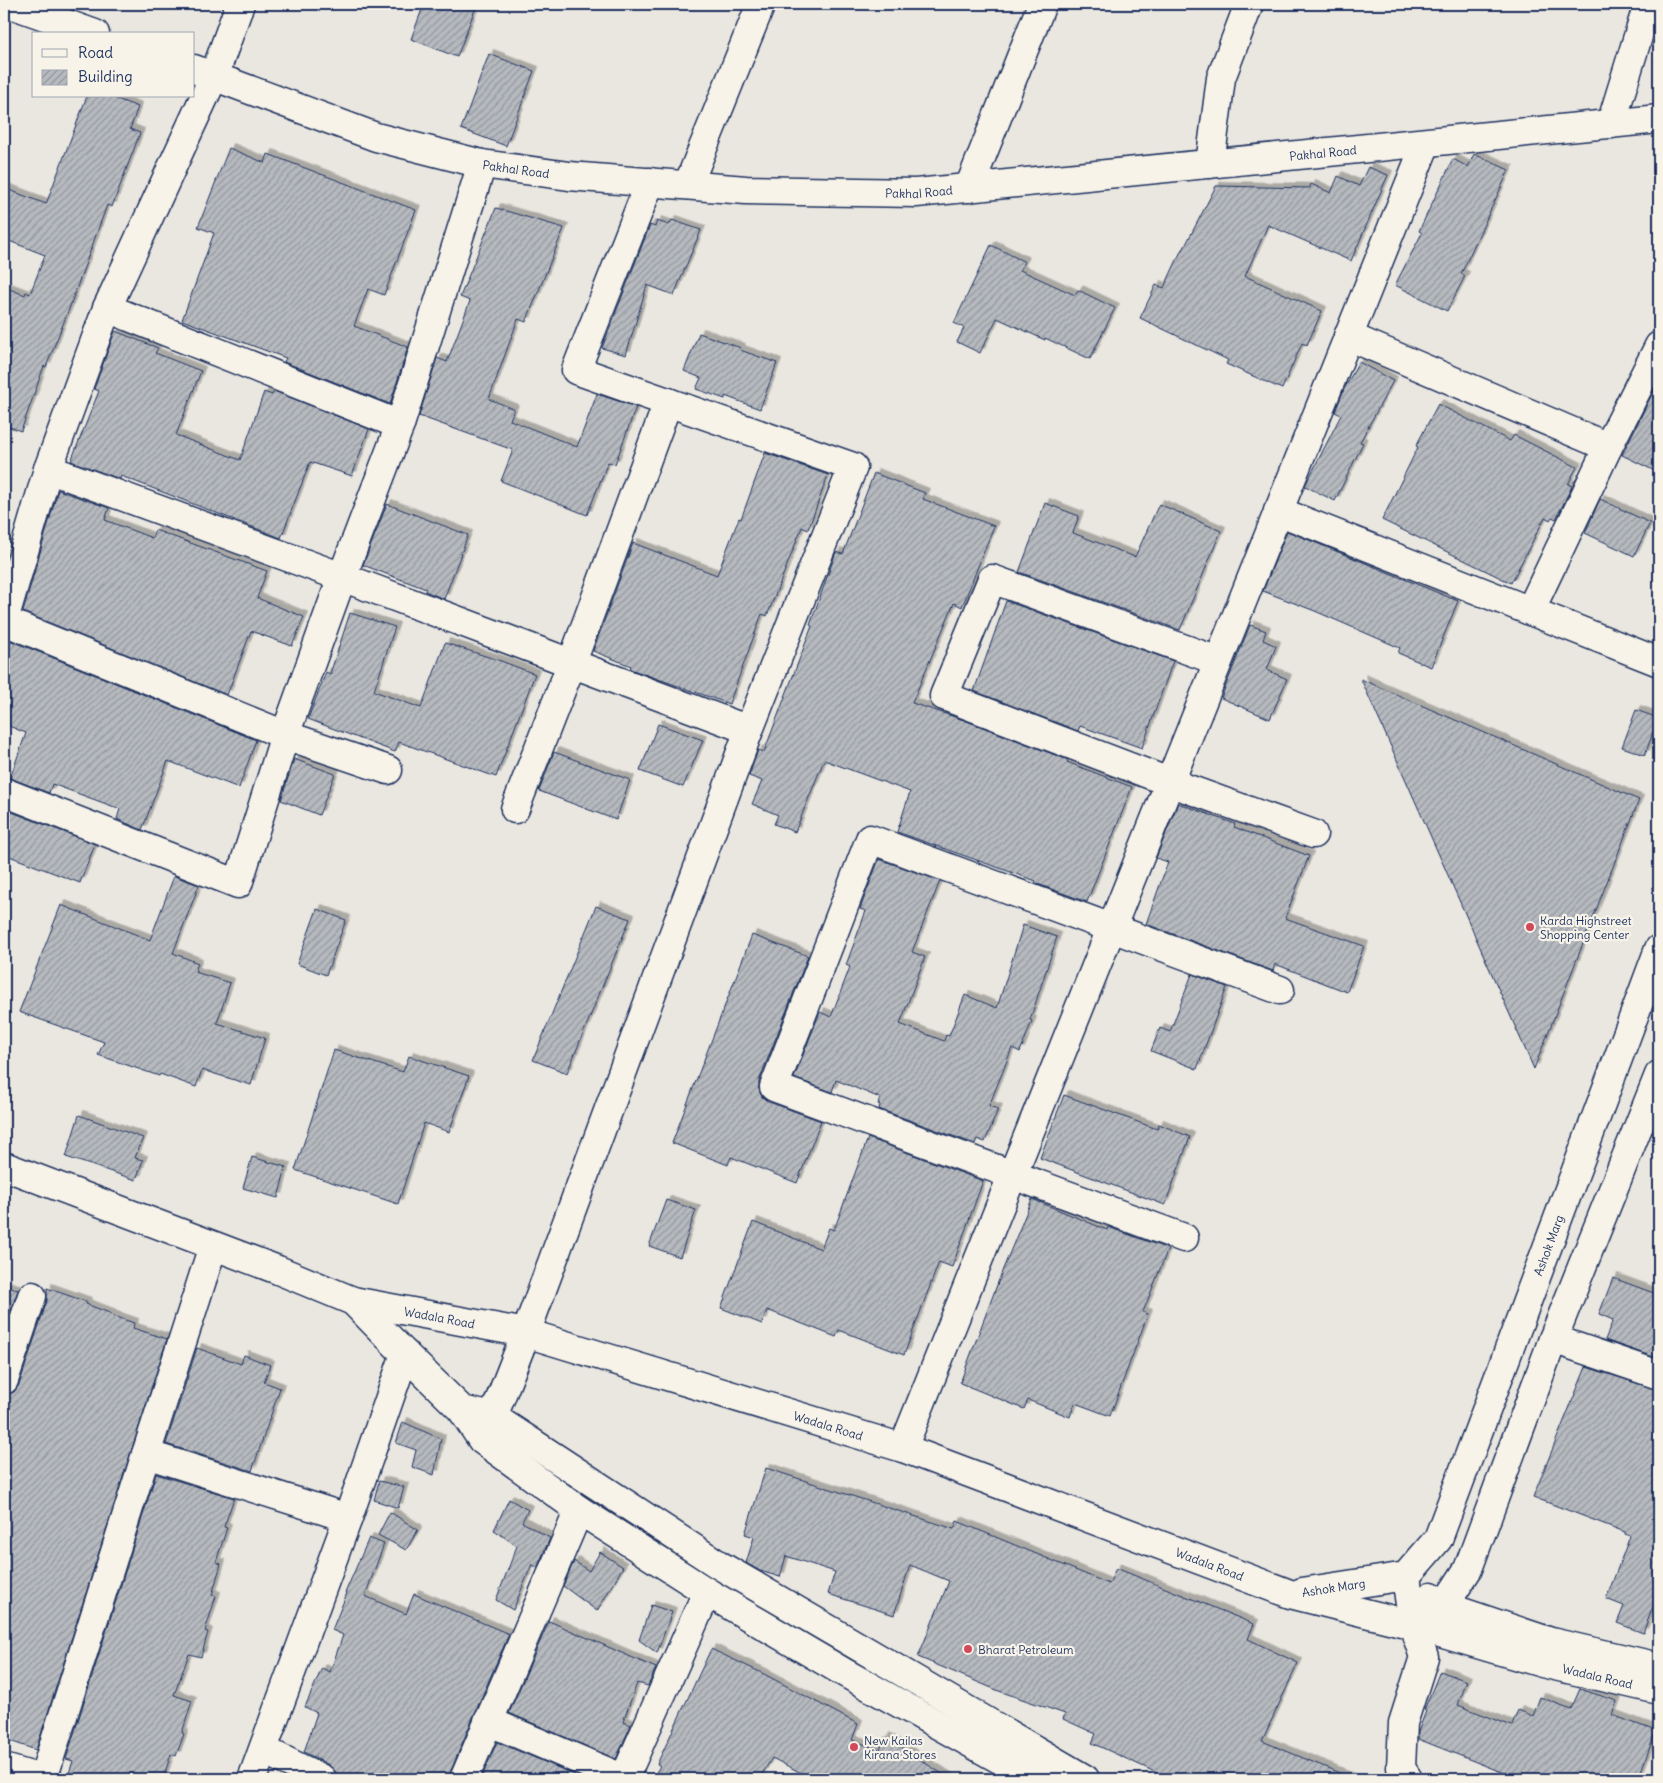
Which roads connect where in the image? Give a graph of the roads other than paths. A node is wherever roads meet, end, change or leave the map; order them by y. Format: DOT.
graph roads {
  1 [pos="11,4"];
  2 [pos="240,4"];
  3 [pos="761,4"];
  4 [pos="1042,4"];
  5 [pos="1249,4"];
  6 [pos="1648,4"];
  7 [pos="89,32"];
  8 [pos="204,73"];
  9 [pos="195,95"];
  10 [pos="194,98"];
  11 [pos="1659,119"];
  12 [pos="1611,124"];
  13 [pos="1426,143"];
  14 [pos="482,164"];
  15 [pos="1210,164"];
  16 [pos="650,182"];
  17 [pos="688,185"];
  18 [pos="969,188"];
  19 [pos="107,308"];
  20 [pos="1348,336"];
  21 [pos="1659,346"];
  22 [pos="668,402"];
  23 [pos="400,425"];
  24 [pos="1608,447"];
  25 [pos="48,469"];
  26 [pos="1278,511"];
  27 [pos="342,577"];
  28 [pos="1530,611"];
  29 [pos="4,620"];
  30 [pos="1218,661"];
  31 [pos="1659,662"];
  32 [pos="572,665"];
  33 [pos="749,730"];
  34 [pos="285,735"];
  35 [pos="388,770"];
  36 [pos="1170,782"];
  37 [pos="4,792"];
  38 [pos="515,809"];
  39 [pos="1313,834"];
  40 [pos="1111,928"];
  41 [pos="1659,949"];
  42 [pos="1280,990"];
  43 [pos="1659,1075"];
  44 [pos="4,1166"];
  45 [pos="1012,1175"];
  46 [pos="1184,1238"];
  47 [pos="213,1246"];
  48 [pos="32,1296"];
  49 [pos="354,1302"];
  50 [pos="526,1333"];
  51 [pos="1553,1339"];
  52 [pos="404,1354"];
  53 [pos="1659,1375"];
  54 [pos="4,1380"];
  55 [pos="488,1429"];
  56 [pos="903,1448"];
  57 [pos="146,1454"];
  58 [pos="579,1510"];
  59 [pos="348,1518"];
  60 [pos="1406,1576"];
  61 [pos="707,1592"];
  62 [pos="1290,1594"];
  63 [pos="1444,1606"];
  64 [pos="1413,1625"];
  65 [pos="1659,1667"];
  66 [pos="927,1687"];
  67 [pos="1659,1690"];
  68 [pos="914,1712"];
  69 [pos="488,1721"];
  70 [pos="264,1750"];
  71 [pos="4,1768"];
  72 [pos="42,1779"];
  73 [pos="252,1779"];
  74 [pos="322,1779"];
  75 [pos="464,1779"];
  76 [pos="624,1779"];
  77 [pos="1035,1779"];
  78 [pos="1085,1779"];
  79 [pos="1408,1779"];
  1 -- 7 [label="street"];
  2 -- 8 [label="street"];
  3 -- 17 [label="street"];
  4 -- 18 [label="street"];
  5 -- 15 [label="street"];
  6 -- 12 [label="street"];
  8 -- 9 [label="street"];
  8 -- 14 [label="street, Pakhal Road"];
  10 -- 19 [label="street"];
  11 -- 12 [label="street, Pakhal Road"];
  12 -- 13 [label="street, Pakhal Road"];
  13 -- 15 [label="street, Pakhal Road"];
  13 -- 20 [label="street"];
  14 -- 16 [label="street, Pakhal Road"];
  14 -- 23 [label="street"];
  15 -- 18 [label="street, Pakhal Road"];
  16 -- 17 [label="street, Pakhal Road"];
  16 -- 22 [label="street"];
  17 -- 18 [label="street, Pakhal Road"];
  19 -- 23 [label="street"];
  19 -- 25 [label="street"];
  20 -- 24 [label="street"];
  20 -- 26 [label="street"];
  21 -- 24 [label="street"];
  22 -- 32 [label="street"];
  22 -- 33 [label="street"];
  23 -- 27 [label="street"];
  24 -- 28 [label="street"];
  25 -- 27 [label="street"];
  25 -- 29 [label="street"];
  26 -- 28 [label="street"];
  26 -- 30 [label="street"];
  27 -- 32 [label="street"];
  27 -- 34 [label="street"];
  28 -- 31 [label="street"];
  29 -- 34 [label="street"];
  30 -- 36 [label="street"];
  30 -- 36 [label="street"];
  32 -- 33 [label="street"];
  32 -- 38 [label="street"];
  33 -- 50 [label="street"];
  34 -- 35 [label="street"];
  34 -- 37 [label="street"];
  36 -- 39 [label="street"];
  36 -- 40 [label="street"];
  40 -- 42 [label="street"];
  40 -- 45 [label="street"];
  40 -- 45 [label="street"];
  41 -- 60 [label="street, Ashok Marg"];
  43 -- 51 [label="street"];
  44 -- 47 [label="street"];
  45 -- 46 [label="street"];
  45 -- 56 [label="street"];
  47 -- 49 [label="street"];
  47 -- 57 [label="street"];
  48 -- 54 [label="street"];
  49 -- 50 [label="street, Wadala Road"];
  49 -- 52 [label="street"];
  50 -- 55 [label="street"];
  50 -- 56 [label="street, Wadala Road"];
  51 -- 53 [label="street"];
  51 -- 63 [label="street"];
  52 -- 55 [label="street"];
  52 -- 59 [label="street"];
  55 -- 58 [label="street"];
  55 -- 66 [label="street"];
  56 -- 62 [label="street, Wadala Road"];
  57 -- 59 [label="street"];
  57 -- 72 [label="street"];
  58 -- 61 [label="street"];
  58 -- 69 [label="street"];
  59 -- 70 [label="street"];
  60 -- 62 [label="street, Ashok Marg"];
  60 -- 63 [label="street, Wadala Road"];
  60 -- 64 [label="street"];
  61 -- 68 [label="street"];
  61 -- 76 [label="street"];
  62 -- 64 [label="street, Ashok Marg"];
  63 -- 64 [label="street"];
  63 -- 65 [label="street, Wadala Road"];
  64 -- 67 [label="street, Wadala Road"];
  64 -- 79 [label="street"];
  66 -- 68 [label="street"];
  66 -- 78 [label="street"];
  68 -- 77 [label="street"];
  69 -- 75 [label="street"];
  69 -- 76 [label="street"];
  70 -- 73 [label="street"];
  70 -- 74 [label="street"];
  71 -- 72 [label="street"];
}
